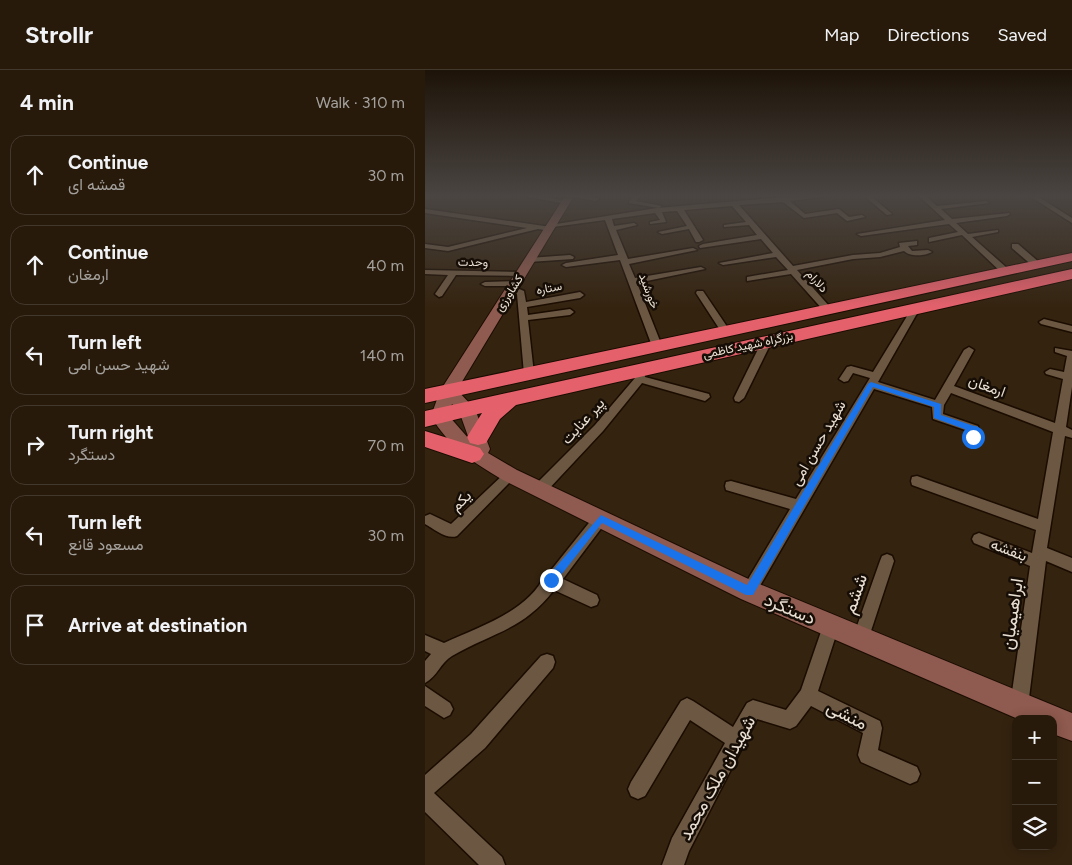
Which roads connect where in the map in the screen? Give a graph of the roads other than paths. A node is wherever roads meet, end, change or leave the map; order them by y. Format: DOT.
graph roads {
  1 [pos="515,233"];
  2 [pos="548,233"];
  3 [pos="614,233"];
  4 [pos="694,233"];
  5 [pos="760,233"];
  6 [pos="867,233"];
  7 [pos="980,233"];
  8 [pos="861,234"];
  9 [pos="965,235"];
  10 [pos="763,236"];
  11 [pos="932,240"];
  12 [pos="914,243"];
  13 [pos="425,246"];
  14 [pos="1015,246"];
  15 [pos="439,248"];
  16 [pos="906,248"];
  17 [pos="693,250"];
  18 [pos="425,251"];
  19 [pos="928,252"];
  20 [pos="779,254"];
  21 [pos="570,256"];
  22 [pos="1072,257"];
  23 [pos="624,259"];
  24 [pos="529,260"];
  25 [pos="723,263"];
  26 [pos="566,265"];
  27 [pos="1037,265"];
  28 [pos="701,269"];
  29 [pos="793,270"];
  30 [pos="1004,270"];
  31 [pos="425,272"];
  32 [pos="453,273"];
  33 [pos="1072,274"];
  34 [pos="750,279"];
  35 [pos="632,281"];
  36 [pos="516,282"];
  37 [pos="485,284"];
  38 [pos="700,293"];
  39 [pos="439,294"];
  40 [pos="580,295"];
  41 [pos="522,305"];
  42 [pos="827,309"];
  43 [pos="915,310"];
  44 [pos="570,312"];
  45 [pos="523,318"];
  46 [pos="1044,322"];
  47 [pos="1072,329"];
  48 [pos="725,331"];
  49 [pos="767,341"];
  50 [pos="657,346"];
  51 [pos="969,350"];
  52 [pos="1058,350"];
  53 [pos="1072,359"];
  54 [pos="1050,372"];
  55 [pos="529,374"];
  56 [pos="639,374"];
  57 [pos="1068,377"];
  58 [pos="844,380"];
  59 [pos="874,380"];
  60 [pos="948,388"];
  61 [pos="448,391"];
  62 [pos="1069,395"];
  63 [pos="425,396"];
  64 [pos="705,397"];
  65 [pos="739,398"];
  66 [pos="510,400"];
  67 [pos="938,406"];
  68 [pos="467,409"];
  69 [pos="432,417"];
  70 [pos="1065,431"];
  71 [pos="973,437"];
  72 [pos="425,439"];
  73 [pos="478,450"];
  74 [pos="510,475"];
  75 [pos="917,481"];
  76 [pos="731,486"];
  77 [pos="540,488"];
  78 [pos="800,506"];
  79 [pos="601,518"];
  80 [pos="430,520"];
  81 [pos="1044,527"];
  82 [pos="979,539"];
  83 [pos="1039,557"];
  84 [pos="887,561"];
  85 [pos="1072,565"];
  86 [pos="551,580"];
  87 [pos="749,591"];
  88 [pos="591,600"];
  89 [pos="831,626"];
  90 [pos="860,640"];
  91 [pos="425,644"];
  92 [pos="444,651"];
  93 [pos="547,662"];
  94 [pos="425,674"];
  95 [pos="425,695"];
  96 [pos="808,695"];
  97 [pos="1019,706"];
  98 [pos="444,709"];
  99 [pos="1042,715"];
  100 [pos="1057,721"];
  101 [pos="1072,728"];
  102 [pos="737,740"];
  103 [pos="910,774"];
  104 [pos="425,788"];
  105 [pos="639,789"];
  106 [pos="425,798"];
  107 [pos="493,865"];
  108 [pos="673,865"];
  1 -- 15 [label="street"];
  2 -- 24 [label="street, کشاورزی"];
  3 -- 23 [label="street, خورشید"];
  4 -- 10 [label="street"];
  5 -- 10 [label="street, دلارام"];
  6 -- 8 [label="street"];
  7 -- 9 [label="street"];
  9 -- 11 [label="street"];
  9 -- 30 [label="street"];
  10 -- 20 [label="street, دلارام"];
  12 -- 16 [label="street"];
  13 -- 15 [label="street"];
  14 -- 27 [label="street"];
  15 -- 18 [label="street"];
  16 -- 19 [label="street"];
  16 -- 29 [label="street"];
  17 -- 23 [label="street"];
  20 -- 25 [label="street"];
  20 -- 29 [label="street, دلارام"];
  21 -- 24 [label="street"];
  22 -- 27 [label="highway, بزرگراه شهید کاظمی"];
  23 -- 26 [label="street"];
  23 -- 35 [label="street, خورشید"];
  24 -- 36 [label="street, کشاورزی"];
  27 -- 30 [label="highway, بزرگراه شهید کاظمی"];
  28 -- 35 [label="street"];
  29 -- 34 [label="street"];
  29 -- 42 [label="street, دلارام"];
  30 -- 42 [label="highway, بزرگراه شهید کاظمی"];
  31 -- 32 [label="street, وحدت"];
  32 -- 36 [label="street, وحدت"];
  32 -- 39 [label="street"];
  33 -- 43 [label="highway, بزرگراه شهید کاظمی"];
  35 -- 50 [label="street, خورشید"];
  36 -- 37 [label="street"];
  36 -- 41 [label="street"];
  36 -- 61 [label="street, کشاورزی"];
  38 -- 48 [label="street"];
  40 -- 41 [label="street, ستاره"];
  41 -- 45 [label="street"];
  42 -- 48 [label="highway, بزرگراه شهید کاظمی"];
  43 -- 49 [label="highway, بزرگراه شهید کاظمی"];
  43 -- 59 [label="street, شهید حسن امی"];
  44 -- 45 [label="street"];
  45 -- 55 [label="street"];
  46 -- 47 [label="street"];
  48 -- 50 [label="highway, بزرگراه شهید کاظمی"];
  49 -- 56 [label="highway, بزرگراه شهید کاظمی"];
  49 -- 65 [label="street"];
  50 -- 55 [label="highway, بزرگراه شهید کاظمی"];
  51 -- 60 [label="street"];
  52 -- 53 [label="street"];
  53 -- 57 [label="street, ابراهیمیان"];
  54 -- 57 [label="street"];
  55 -- 61 [label="highway, بزرگراه شهید کاظمی"];
  56 -- 64 [label="street"];
  56 -- 66 [label="highway, بزرگراه شهید کاظمی"];
  56 -- 77 [label="street, پیر عنایت"];
  57 -- 62 [label="street, ابراهیمیان"];
  58 -- 59 [label="street"];
  59 -- 67 [label="street"];
  59 -- 78 [label="street, شهید حسن امی"];
  60 -- 67 [label="street, ارمغان"];
  60 -- 70 [label="street, ارمغان"];
  61 -- 63 [label="highway, بزرگراه شهید کاظمی"];
  61 -- 68 [label="street"];
  61 -- 69 [label="street, کشاورزی"];
  62 -- 70 [label="street, ابراهیمیان"];
  66 -- 68 [label="highway, بزرگراه شهید کاظمی"];
  66 -- 73 [label="highway"];
  67 -- 71 [label="street"];
  68 -- 69 [label="highway, بزرگراه شهید کاظمی"];
  68 -- 73 [label="street"];
  69 -- 73 [label="street, دستگرد"];
  70 -- 81 [label="street, ابراهیمیان"];
  72 -- 73 [label="highway"];
  73 -- 74 [label="street, دستگرد"];
  74 -- 77 [label="street, دستگرد"];
  74 -- 80 [label="street, یکم"];
  75 -- 81 [label="street"];
  76 -- 78 [label="street"];
  77 -- 79 [label="street, دستگرد"];
  78 -- 87 [label="street, شهید حسن امی"];
  79 -- 86 [label="street"];
  79 -- 87 [label="street, دستگرد"];
  81 -- 83 [label="street, ابراهیمیان"];
  82 -- 83 [label="street, بنفشه"];
  83 -- 85 [label="street, بنفشه"];
  83 -- 97 [label="street, ابراهیمیان"];
  84 -- 90 [label="street, ششم"];
  86 -- 88 [label="street"];
  86 -- 92 [label="street"];
  87 -- 89 [label="street, دستگرد"];
  89 -- 90 [label="street, دستگرد"];
  89 -- 96 [label="street, شهیدان ملک محمد"];
  90 -- 97 [label="street, دستگرد"];
  91 -- 92 [label="street"];
  92 -- 94 [label="street"];
  93 -- 104 [label="street"];
  95 -- 98 [label="street"];
  96 -- 102 [label="street, شهیدان ملک محمد"];
  96 -- 103 [label="street, منشی"];
  97 -- 99 [label="street, دستگرد"];
  100 -- 101 [label="street, دستگرد"];
  102 -- 105 [label="street"];
  102 -- 108 [label="street, شهیدان ملک محمد"];
  106 -- 107 [label="street"];
}
